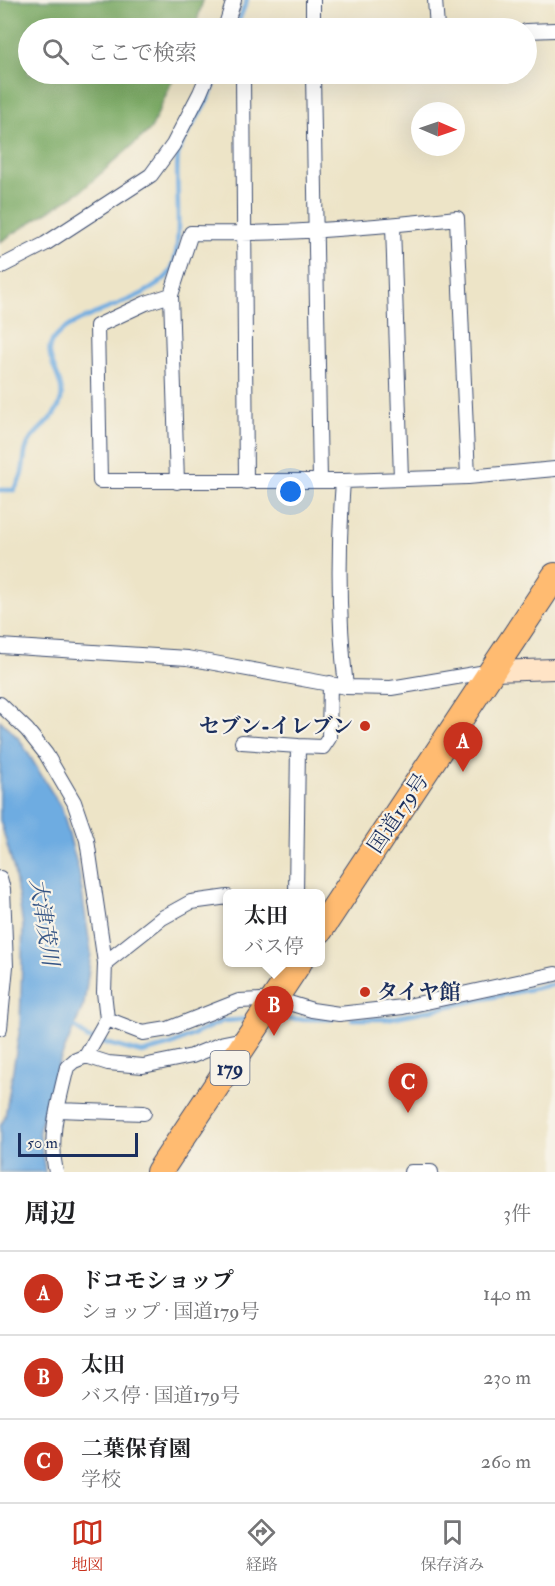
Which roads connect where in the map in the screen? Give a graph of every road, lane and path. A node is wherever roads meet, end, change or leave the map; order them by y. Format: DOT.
graph roads {
  1 [pos="234,0"];
  2 [pos="312,0"];
  3 [pos="435,0"];
  4 [pos="228,18"];
  5 [pos="313,18"];
  6 [pos="436,18"];
  7 [pos="555,30"];
  8 [pos="537,31"];
  9 [pos="204,84"];
  10 [pos="243,84"];
  11 [pos="314,84"];
  12 [pos="393,225"];
  13 [pos="316,232"];
  14 [pos="245,234"];
  15 [pos="0,267"];
  16 [pos="171,295"];
  17 [pos="555,468"];
  18 [pos="468,477"];
  19 [pos="401,479"];
  20 [pos="320,480"];
  21 [pos="343,481"];
  22 [pos="177,482"];
  23 [pos="246,482"];
  24 [pos="555,576"];
  25 [pos="0,646"];
  26 [pos="555,669"];
  27 [pos="492,671"];
  28 [pos="330,683"];
  29 [pos="346,687"];
  30 [pos="0,704"];
  31 [pos="242,742"];
  32 [pos="298,746"];
  33 [pos="0,878"];
  34 [pos="296,889"];
  35 [pos="223,898"];
  36 [pos="330,899"];
  37 [pos="325,916"];
  38 [pos="105,963"];
  39 [pos="296,967"];
  40 [pos="555,974"];
  41 [pos="276,999"];
  42 [pos="107,1019"];
  43 [pos="0,1028"];
  44 [pos="251,1037"];
  45 [pos="86,1056"];
  46 [pos="57,1110"];
  47 [pos="144,1113"];
  48 [pos="56,1172"];
  49 [pos="159,1172"];
  50 [pos="411,1172"];
  51 [pos="431,1172"];
  1 -- 4 [label="street"];
  2 -- 5 [label="street"];
  3 -- 6 [label="street"];
  7 -- 8 [label="street"];
  9 -- 15 [label="street"];
  10 -- 14 [label="street"];
  11 -- 13 [label="street"];
  12 -- 13 [label="street"];
  12 -- 18 [label="street"];
  12 -- 19 [label="street"];
  13 -- 14 [label="street"];
  13 -- 20 [label="street"];
  14 -- 16 [label="street"];
  14 -- 23 [label="street"];
  16 -- 22 [label="street"];
  16 -- 22 [label="street"];
  17 -- 18 [label="street"];
  18 -- 19 [label="street"];
  19 -- 21 [label="street"];
  20 -- 21 [label="street"];
  20 -- 23 [label="street"];
  21 -- 29 [label="street"];
  22 -- 23 [label="street"];
  24 -- 27 [label="highway, 国道179号"];
  25 -- 28 [label="street"];
  26 -- 27 [label="street"];
  27 -- 29 [label="street"];
  27 -- 36 [label="highway, 国道179号"];
  28 -- 29 [label="street"];
  28 -- 32 [label="street"];
  30 -- 38 [label="street"];
  31 -- 32 [label="street"];
  32 -- 34 [label="street"];
  33 -- 43 [label="street"];
  35 -- 38 [label="street"];
  36 -- 37 [label="highway, 国道179号"];
  38 -- 42 [label="street"];
  39 -- 41 [label="highway, 179"];
  40 -- 41 [label="street"];
  41 -- 42 [label="street"];
  41 -- 44 [label="highway, 179"];
  42 -- 45 [label="street"];
  44 -- 45 [label="street"];
  44 -- 49 [label="highway, 179"];
  45 -- 46 [label="street"];
  46 -- 47 [label="street"];
  46 -- 48 [label="street"];
  50 -- 51 [label="street"];
}
